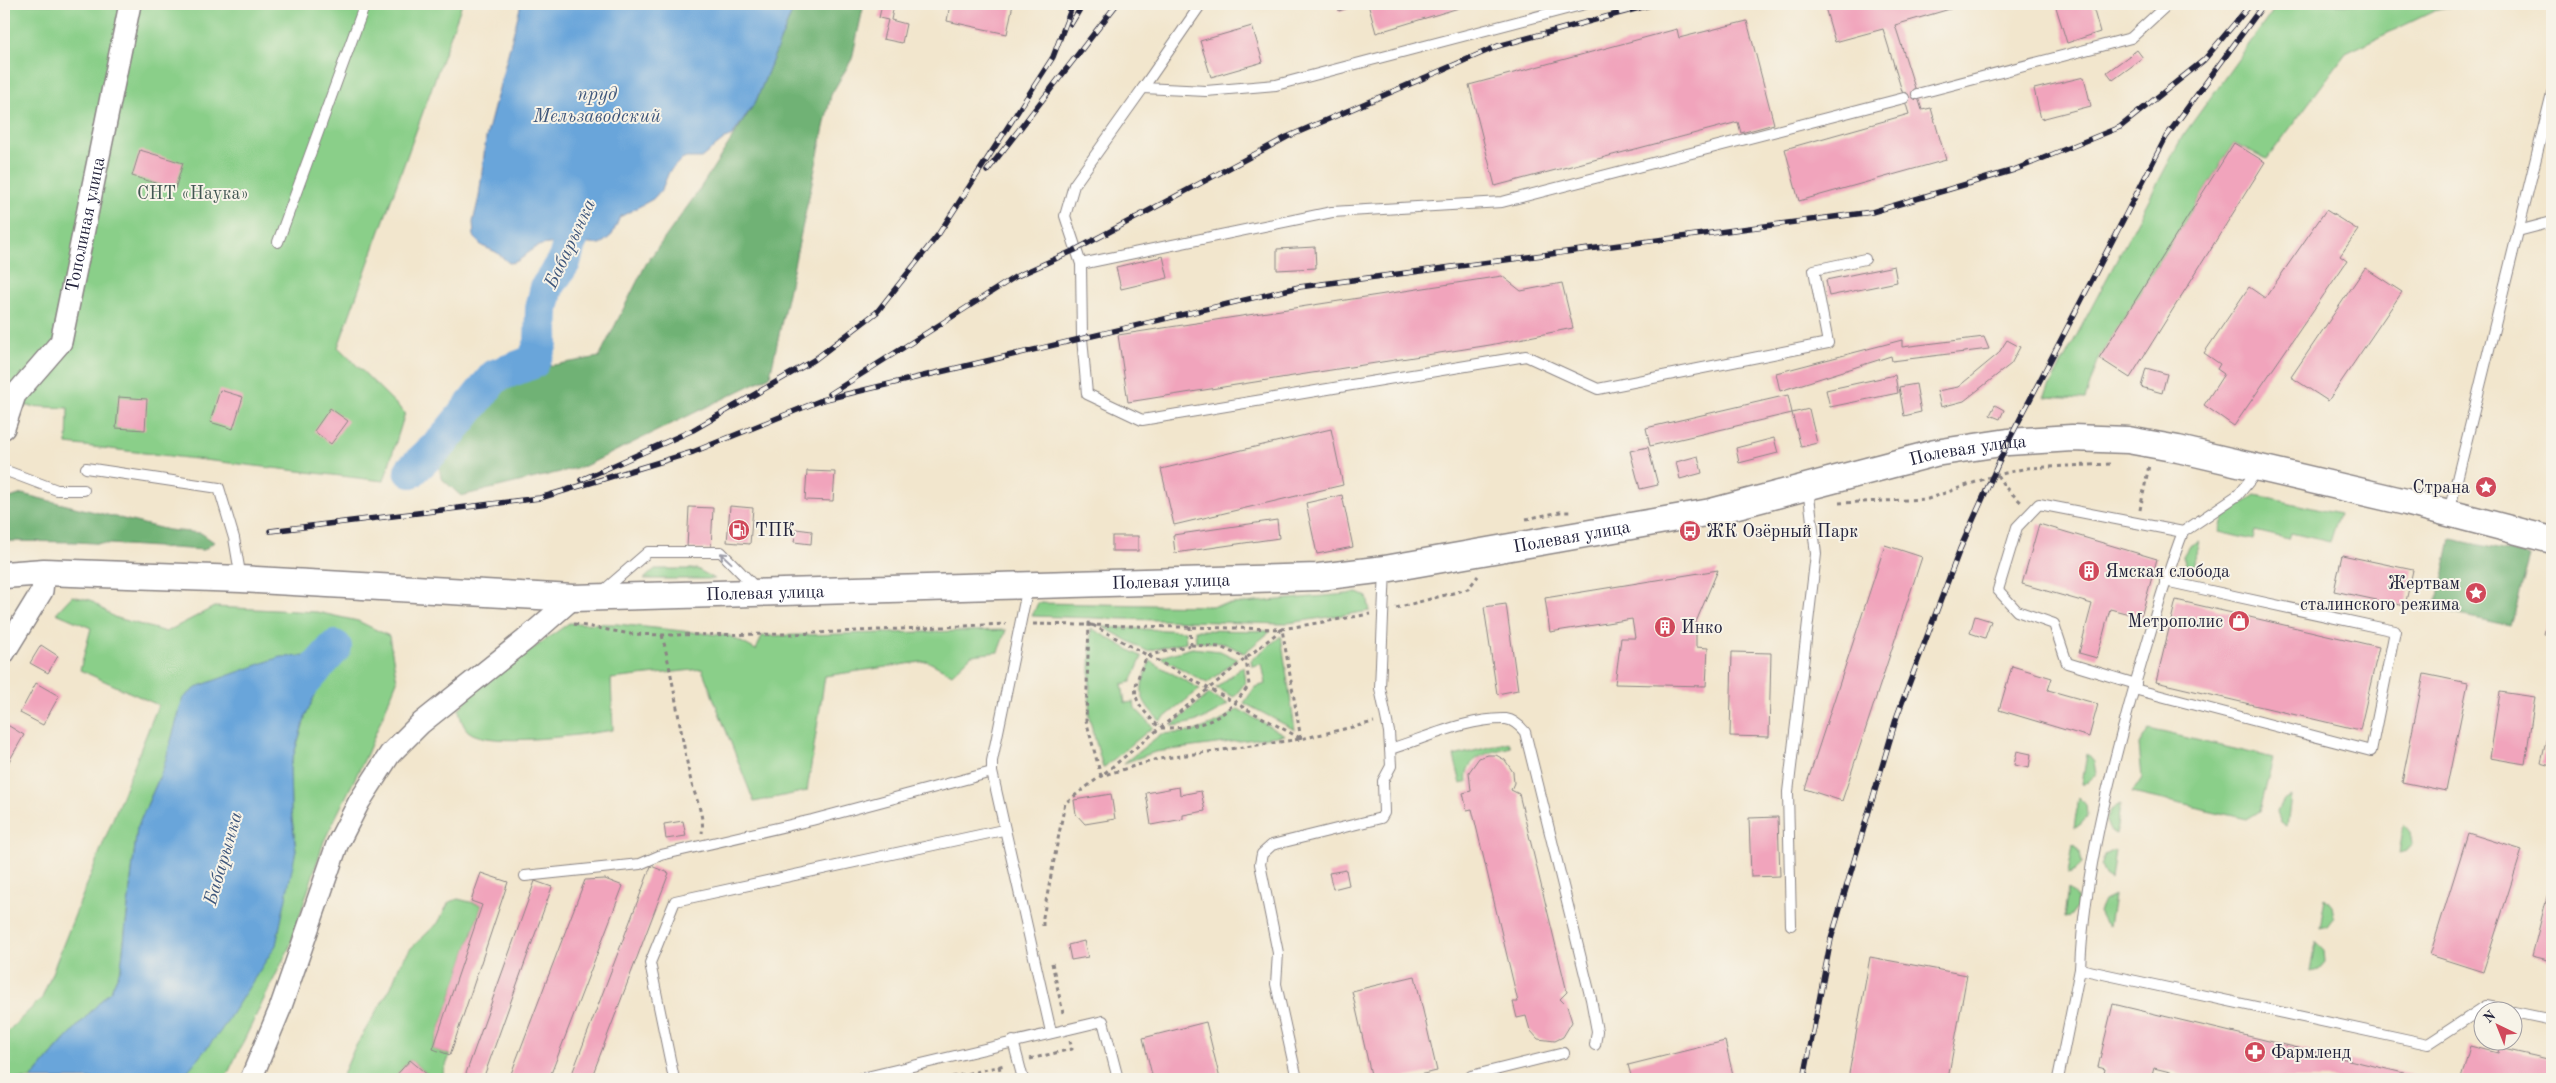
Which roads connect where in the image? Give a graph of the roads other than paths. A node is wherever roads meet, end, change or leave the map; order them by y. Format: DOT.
graph roads {
  1 [pos="130,4"];
  2 [pos="365,4"];
  3 [pos="1201,4"];
  4 [pos="1585,4"];
  5 [pos="2168,4"];
  6 [pos="1142,88"];
  7 [pos="2552,93"];
  8 [pos="1917,94"];
  9 [pos="1904,98"];
  10 [pos="2552,222"];
  11 [pos="2518,231"];
  12 [pos="278,242"];
  13 [pos="1865,259"];
  14 [pos="1081,264"];
  15 [pos="10,394"];
  16 [pos="4,428"];
  17 [pos="2260,467"];
  18 [pos="86,468"];
  19 [pos="4,470"];
  20 [pos="1808,487"];
  21 [pos="84,490"];
  22 [pos="2448,513"];
  23 [pos="2183,532"];
  24 [pos="2552,540"];
  25 [pos="1385,569"];
  26 [pos="44,572"];
  27 [pos="4,575"];
  28 [pos="241,578"];
  29 [pos="2165,581"];
  30 [pos="1028,586"];
  31 [pos="760,593"];
  32 [pos="585,597"];
  33 [pos="4,653"];
  34 [pos="2135,686"];
  35 [pos="1390,749"];
  36 [pos="992,772"];
  37 [pos="1003,830"];
  38 [pos="525,876"];
  39 [pos="1791,925"];
  40 [pos="2080,968"];
  41 [pos="2474,1014"];
  42 [pos="2524,1014"];
  43 [pos="2552,1020"];
  44 [pos="1051,1032"];
  45 [pos="1013,1041"];
  46 [pos="1595,1045"];
  47 [pos="1564,1053"];
  48 [pos="251,1079"];
  49 [pos="674,1079"];
  50 [pos="858,1079"];
  51 [pos="1023,1079"];
  52 [pos="1118,1079"];
  53 [pos="1297,1079"];
  54 [pos="1472,1079"];
  55 [pos="2058,1079"];
  1 -- 15 [label="street, Тополиная улица"];
  2 -- 12 [label="lane"];
  3 -- 6 [label="lane"];
  4 -- 6 [label="lane"];
  5 -- 8 [label="lane"];
  6 -- 14 [label="lane"];
  7 -- 11 [label="lane"];
  9 -- 14 [label="lane"];
  10 -- 11 [label="lane"];
  11 -- 22 [label="lane"];
  13 -- 14 [label="lane"];
  15 -- 16 [label="street, Тополиная улица"];
  17 -- 20 [label="street, Полевая улица"];
  17 -- 22 [label="street, Полевая улица"];
  17 -- 23 [label="lane"];
  18 -- 28 [label="lane"];
  19 -- 21 [label="lane"];
  20 -- 25 [label="street, Полевая улица"];
  20 -- 39 [label="lane"];
  22 -- 24 [label="street, Полевая улица"];
  23 -- 29 [label="lane"];
  23 -- 34 [label="lane"];
  25 -- 30 [label="street, Полевая улица"];
  25 -- 35 [label="lane"];
  26 -- 27 [label="street, Полевая улица"];
  26 -- 28 [label="street, Полевая улица"];
  26 -- 33 [label="street"];
  28 -- 32 [label="street, Полевая улица"];
  29 -- 34 [label="lane"];
  29 -- 34 [label="lane"];
  30 -- 31 [label="street, Полевая улица"];
  30 -- 36 [label="lane"];
  31 -- 32 [label="street, Полевая улица"];
  31 -- 32 [label="lane, one-way"];
  32 -- 48 [label="street"];
  34 -- 40 [label="lane"];
  35 -- 46 [label="lane"];
  35 -- 53 [label="lane"];
  36 -- 37 [label="lane"];
  36 -- 38 [label="lane"];
  37 -- 44 [label="lane"];
  37 -- 49 [label="lane"];
  40 -- 41 [label="lane"];
  40 -- 55 [label="lane"];
  42 -- 43 [label="lane"];
  44 -- 45 [label="lane"];
  44 -- 52 [label="lane"];
  45 -- 50 [label="lane"];
  45 -- 51 [label="lane"];
  47 -- 54 [label="lane"];
}
